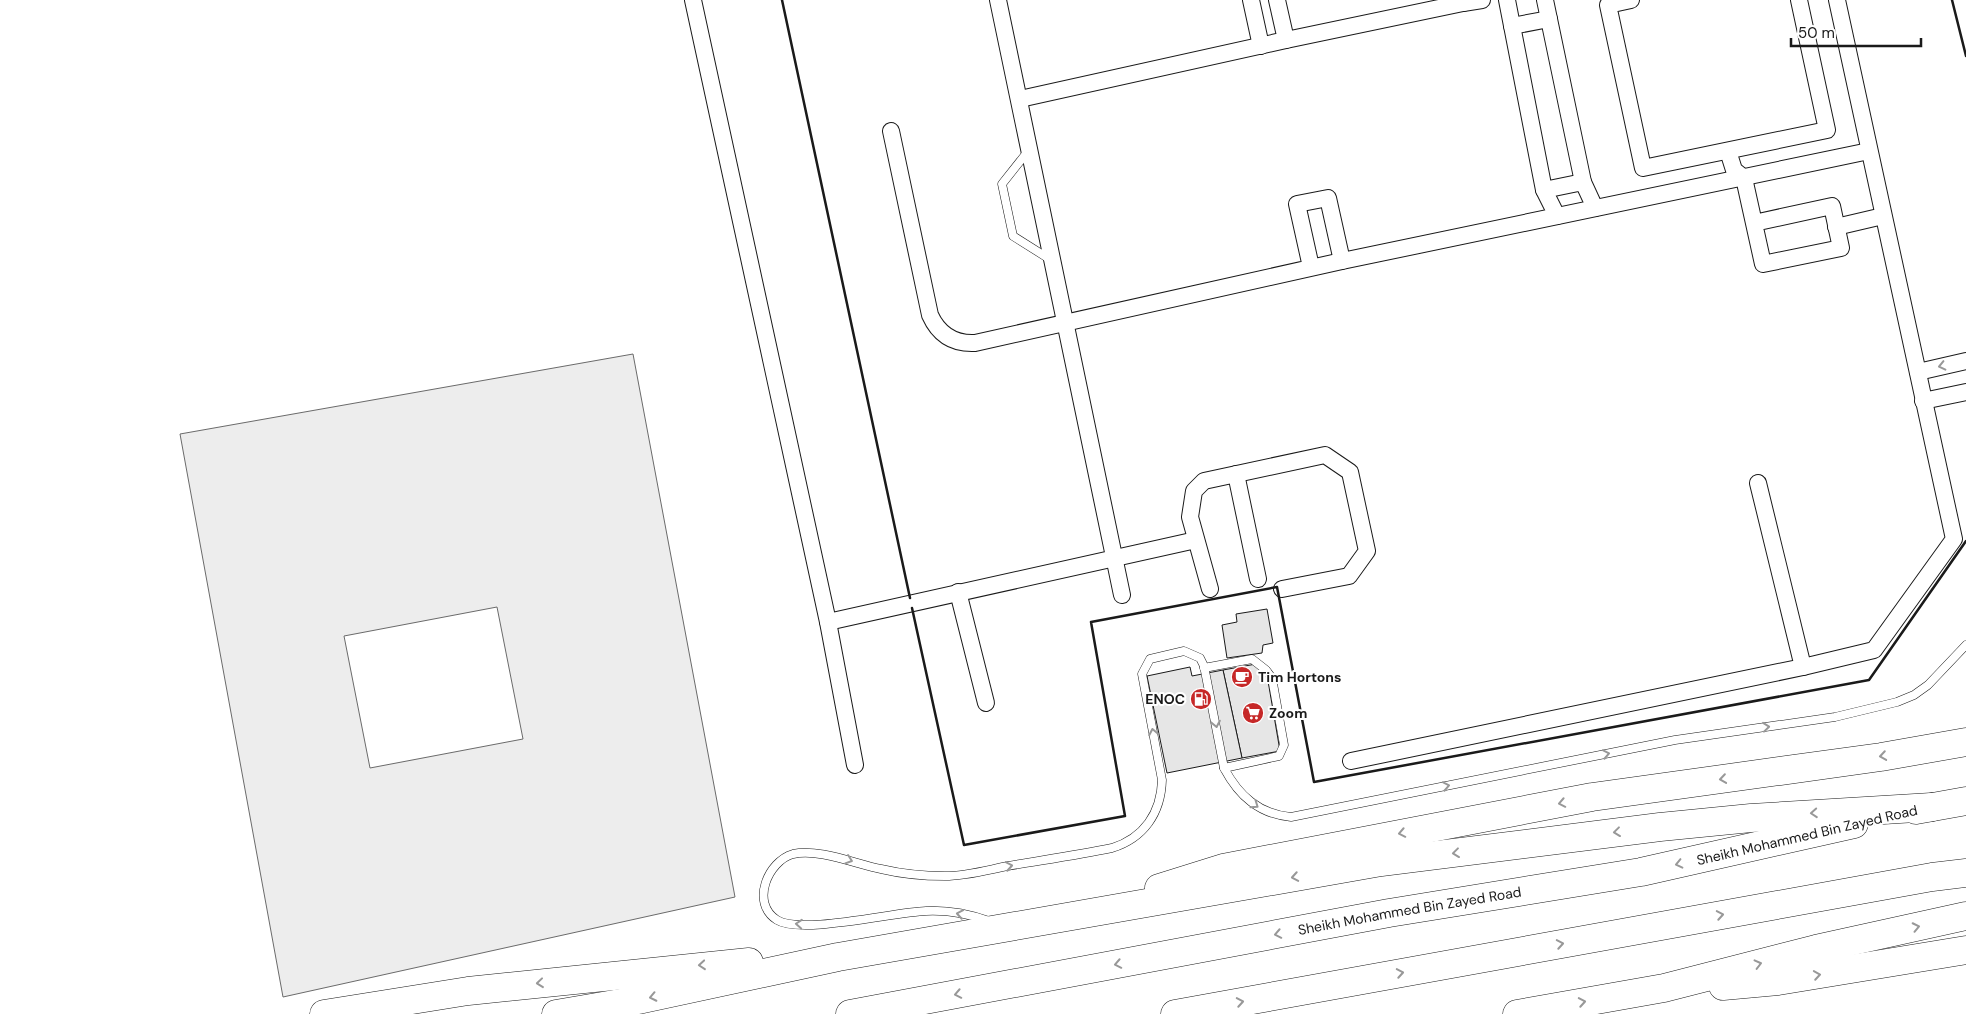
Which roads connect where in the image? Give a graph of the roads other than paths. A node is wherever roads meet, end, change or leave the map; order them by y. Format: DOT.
graph roads {
  1 [pos="693,0"];
  2 [pos="998,0"];
  3 [pos="1251,0"];
  4 [pos="1277,0"];
  5 [pos="1482,0"];
  6 [pos="1507,0"];
  7 [pos="1545,0"];
  8 [pos="1631,0"];
  9 [pos="1799,0"];
  10 [pos="1837,0"];
  11 [pos="1462,2"];
  12 [pos="1549,19"];
  13 [pos="1512,26"];
  14 [pos="1286,40"];
  15 [pos="1261,46"];
  16 [pos="1020,98"];
  17 [pos="890,131"];
  18 [pos="1030,149"];
  19 [pos="1728,151"];
  20 [pos="1869,151"];
  21 [pos="1744,178"];
  22 [pos="1583,182"];
  23 [pos="1544,190"];
  24 [pos="1595,208"];
  25 [pos="1557,216"];
  26 [pos="1883,216"];
  27 [pos="1754,223"];
  28 [pos="1836,227"];
  29 [pos="1053,261"];
  30 [pos="1342,261"];
  31 [pos="1311,267"];
  32 [pos="1065,322"];
  33 [pos="1966,361"];
  34 [pos="1918,372"];
  35 [pos="1966,392"];
  36 [pos="1923,401"];
  37 [pos="1236,474"];
  38 [pos="1758,483"];
  39 [pos="1196,540"];
  40 [pos="1114,558"];
  41 [pos="1258,579"];
  42 [pos="1210,589"];
  43 [pos="1282,590"];
  44 [pos="958,592"];
  45 [pos="1122,595"];
  46 [pos="828,622"];
  47 [pos="1966,645"];
  48 [pos="1803,667"];
  49 [pos="1204,668"];
  50 [pos="986,702"];
  51 [pos="1966,726"];
  52 [pos="1966,742"];
  53 [pos="1911,752"];
  54 [pos="1351,761"];
  55 [pos="855,765"];
  56 [pos="1224,768"];
  57 [pos="1966,801"];
  58 [pos="1932,807"];
  59 [pos="1966,873"];
  60 [pos="1116,909"];
  61 [pos="1966,916"];
  62 [pos="1006,929"];
  63 [pos="1966,950"];
  64 [pos="838,958"];
  65 [pos="1664,988"];
  66 [pos="324,1014"];
  67 [pos="556,1014"];
  68 [pos="850,1014"];
  69 [pos="1175,1014"];
  70 [pos="1517,1014"];
  1 -- 46 [label="street"];
  2 -- 16 [label="street"];
  3 -- 15 [label="street"];
  4 -- 14 [label="street"];
  5 -- 11 [label="street"];
  6 -- 13 [label="street"];
  7 -- 12 [label="street"];
  8 -- 19 [label="street"];
  9 -- 19 [label="street"];
  10 -- 20 [label="street"];
  11 -- 14 [label="street"];
  12 -- 13 [label="street"];
  12 -- 22 [label="street"];
  13 -- 23 [label="street"];
  14 -- 15 [label="street"];
  15 -- 16 [label="street"];
  16 -- 18 [label="street"];
  17 -- 32 [label="street"];
  18 -- 29 [label="street"];
  18 -- 29 [label="lane"];
  19 -- 21 [label="street"];
  20 -- 21 [label="street"];
  20 -- 26 [label="street"];
  21 -- 24 [label="street"];
  21 -- 27 [label="street"];
  22 -- 23 [label="street"];
  22 -- 24 [label="street"];
  23 -- 25 [label="street"];
  24 -- 25 [label="street"];
  25 -- 30 [label="street"];
  26 -- 28 [label="street"];
  26 -- 34 [label="street"];
  27 -- 28 [label="street"];
  27 -- 28 [label="street"];
  29 -- 32 [label="street"];
  30 -- 31 [label="street"];
  30 -- 31 [label="street"];
  31 -- 32 [label="street"];
  32 -- 40 [label="street"];
  33 -- 34 [label="street, one-way"];
  34 -- 36 [label="street"];
  35 -- 36 [label="street"];
  36 -- 48 [label="street"];
  37 -- 39 [label="street"];
  37 -- 41 [label="street"];
  37 -- 43 [label="street"];
  38 -- 48 [label="street"];
  39 -- 40 [label="street"];
  39 -- 42 [label="street"];
  40 -- 44 [label="street"];
  40 -- 45 [label="street"];
  44 -- 46 [label="street"];
  44 -- 50 [label="street"];
  46 -- 55 [label="street"];
  56 -- 47 [label="lane, one-way"];
  48 -- 54 [label="street"];
  49 -- 56 [label="lane, one-way"];
  49 -- 56 [label="lane"];
  62 -- 49 [label="lane, one-way"];
  51 -- 53 [label="highway"];
  52 -- 53 [label="highway"];
  53 -- 60 [label="highway, one-way"];
  57 -- 58 [label="highway, Sheikh Mohammed Bin Zayed Road"];
  58 -- 60 [label="highway, one-way"];
  58 -- 68 [label="highway, Sheikh Mohammed Bin Zayed Road, one-way"];
  69 -- 59 [label="highway, one-way"];
  60 -- 62 [label="highway"];
  65 -- 61 [label="highway, one-way"];
  62 -- 64 [label="highway"];
  65 -- 63 [label="highway, one-way"];
  64 -- 66 [label="highway, one-way"];
  64 -- 67 [label="highway, one-way"];
  70 -- 65 [label="highway, one-way"];
}
